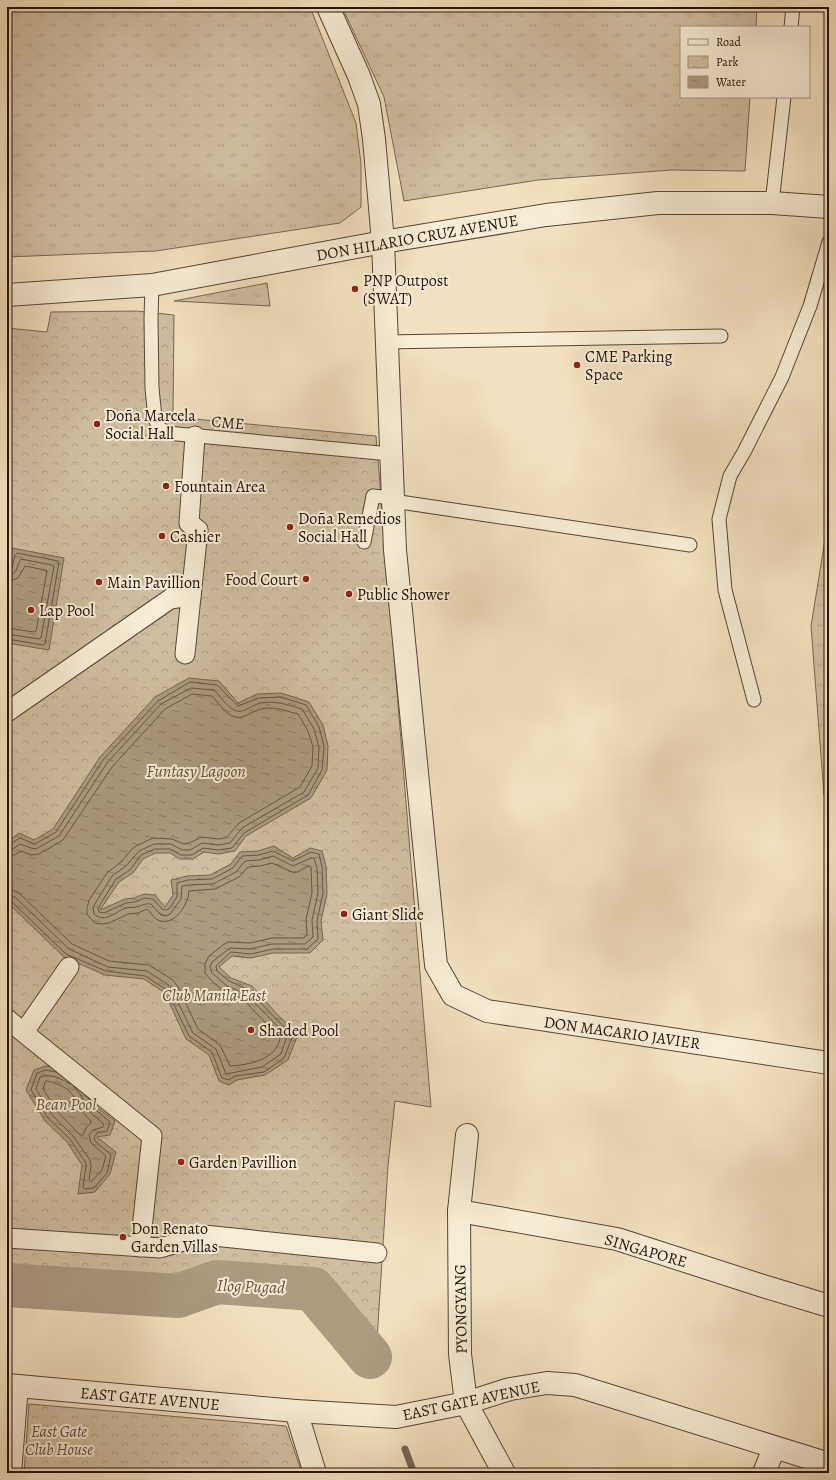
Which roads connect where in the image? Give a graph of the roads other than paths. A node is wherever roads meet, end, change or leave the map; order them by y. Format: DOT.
graph roads {
  1 [pos="328,7"];
  2 [pos="794,7"];
  3 [pos="791,26"];
  4 [pos="784,98"];
  5 [pos="772,204"];
  6 [pos="829,207"];
  7 [pos="383,242"];
  8 [pos="829,242"];
  9 [pos="152,285"];
  10 [pos="7,295"];
  11 [pos="721,336"];
  12 [pos="387,342"];
  13 [pos="195,436"];
  14 [pos="390,454"];
  15 [pos="393,501"];
  16 [pos="364,542"];
  17 [pos="690,545"];
  18 [pos="191,596"];
  19 [pos="185,654"];
  20 [pos="754,700"];
  21 [pos="7,712"];
  22 [pos="69,967"];
  23 [pos="7,1019"];
  24 [pos="24,1032"];
  25 [pos="829,1062"];
  26 [pos="467,1135"];
  27 [pos="459,1211"];
  28 [pos="7,1238"];
  29 [pos="140,1247"];
  30 [pos="377,1253"];
  31 [pos="829,1306"];
  32 [pos="12,1385"];
  33 [pos="466,1403"];
  34 [pos="296,1411"];
  35 [pos="774,1448"];
  36 [pos="829,1464"];
  37 [pos="10,1473"];
  38 [pos="316,1473"];
  39 [pos="504,1473"];
  40 [pos="764,1473"];
  1 -- 7 [label="street"];
  2 -- 3 [label="lane"];
  4 -- 5 [label="lane"];
  5 -- 6 [label="street, DON HILARIO CRUZ AVENUE"];
  5 -- 7 [label="street, DON HILARIO CRUZ AVENUE"];
  7 -- 9 [label="street, DON HILARIO CRUZ AVENUE"];
  7 -- 12 [label="street"];
  8 -- 20 [label="lane"];
  9 -- 10 [label="street, DON HILARIO CRUZ AVENUE"];
  9 -- 13 [label="lane, CME"];
  11 -- 12 [label="lane"];
  12 -- 14 [label="street"];
  13 -- 14 [label="lane, CME"];
  13 -- 18 [label="street"];
  14 -- 15 [label="street"];
  15 -- 16 [label="lane"];
  15 -- 17 [label="lane"];
  15 -- 25 [label="street, DON MACARIO JAVIER"];
  18 -- 19 [label="street"];
  18 -- 21 [label="street"];
  22 -- 24 [label="street"];
  23 -- 24 [label="street"];
  24 -- 29 [label="street"];
  26 -- 27 [label="street, PYONGYANG"];
  27 -- 31 [label="street, SINGAPORE"];
  27 -- 33 [label="street, PYONGYANG"];
  28 -- 29 [label="street"];
  29 -- 30 [label="street"];
  32 -- 34 [label="street, EAST GATE AVENUE"];
  32 -- 37 [label="street"];
  33 -- 34 [label="street, EAST GATE AVENUE"];
  33 -- 35 [label="street, EAST GATE AVENUE"];
  33 -- 39 [label="street, PYONGYANG"];
  34 -- 38 [label="street"];
  35 -- 36 [label="street, EAST GATE AVENUE"];
  35 -- 40 [label="street"];
}
